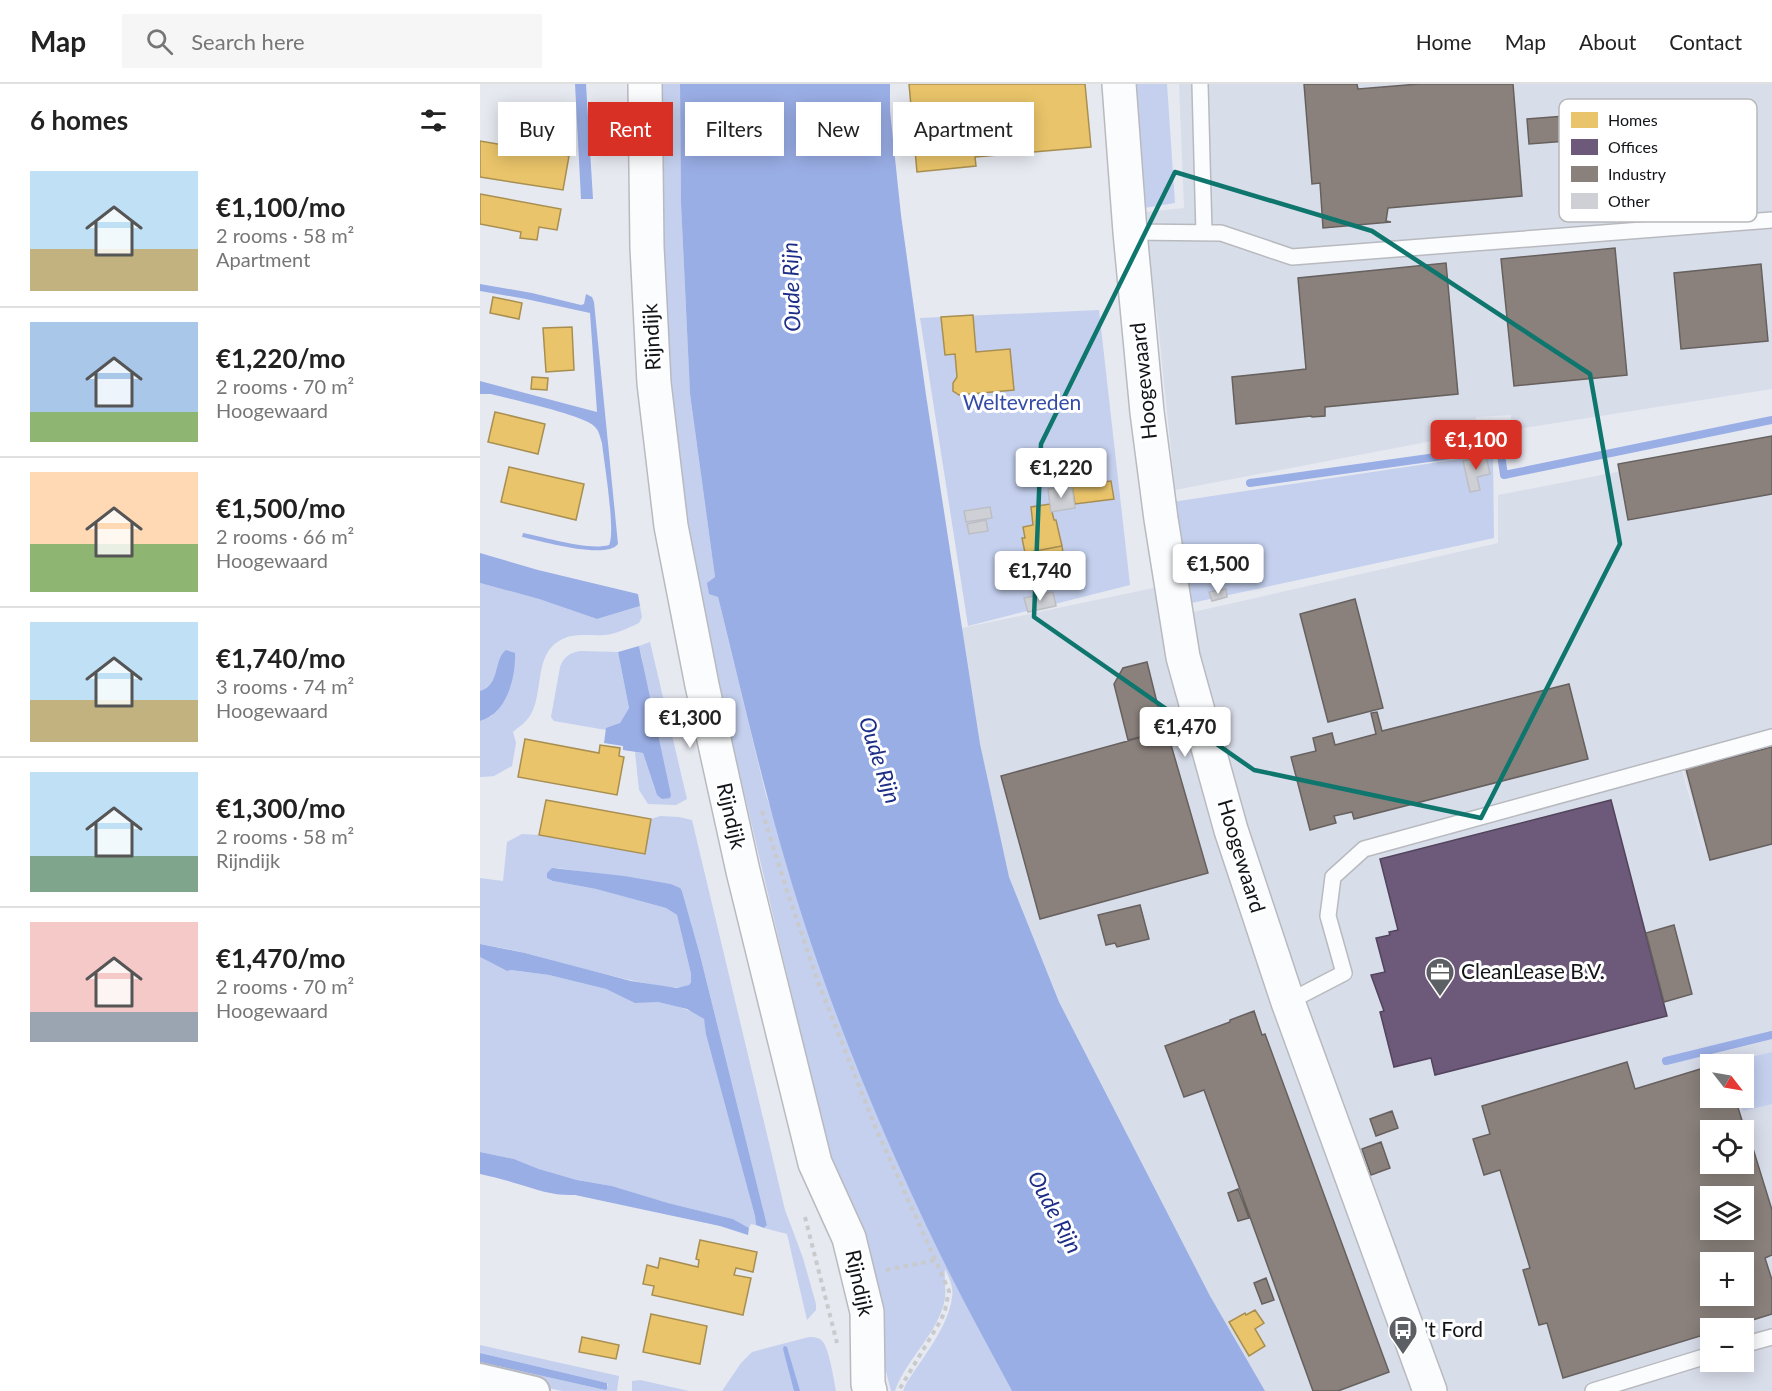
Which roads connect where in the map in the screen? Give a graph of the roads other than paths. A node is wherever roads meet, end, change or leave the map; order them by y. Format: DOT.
graph roads {
  1 [pos="645,84"];
  2 [pos="1119,84"];
  3 [pos="1200,84"];
  4 [pos="1772,220"];
  5 [pos="1757,221"];
  6 [pos="1746,222"];
  7 [pos="1130,232"];
  8 [pos="1204,233"];
  9 [pos="1772,737"];
  10 [pos="1288,1002"];
  11 [pos="1772,1336"];
  12 [pos="1754,1342"];
  13 [pos="1700,1358"];
  14 [pos="480,1378"];
  15 [pos="535,1391"];
  16 [pos="870,1391"];
  17 [pos="1430,1391"];
  18 [pos="1593,1391"];
  1 -- 16 [label="street, Rijndijk"];
  2 -- 7 [label="street, Hoogewaard"];
  3 -- 8 [label="lane"];
  4 -- 5 [label="lane"];
  6 -- 8 [label="lane"];
  7 -- 8 [label="lane"];
  7 -- 10 [label="street, Hoogewaard"];
  9 -- 10 [label="lane"];
  10 -- 17 [label="street, Hoogewaard"];
  11 -- 12 [label="lane"];
  13 -- 18 [label="lane"];
  14 -- 15 [label="street"];
}
